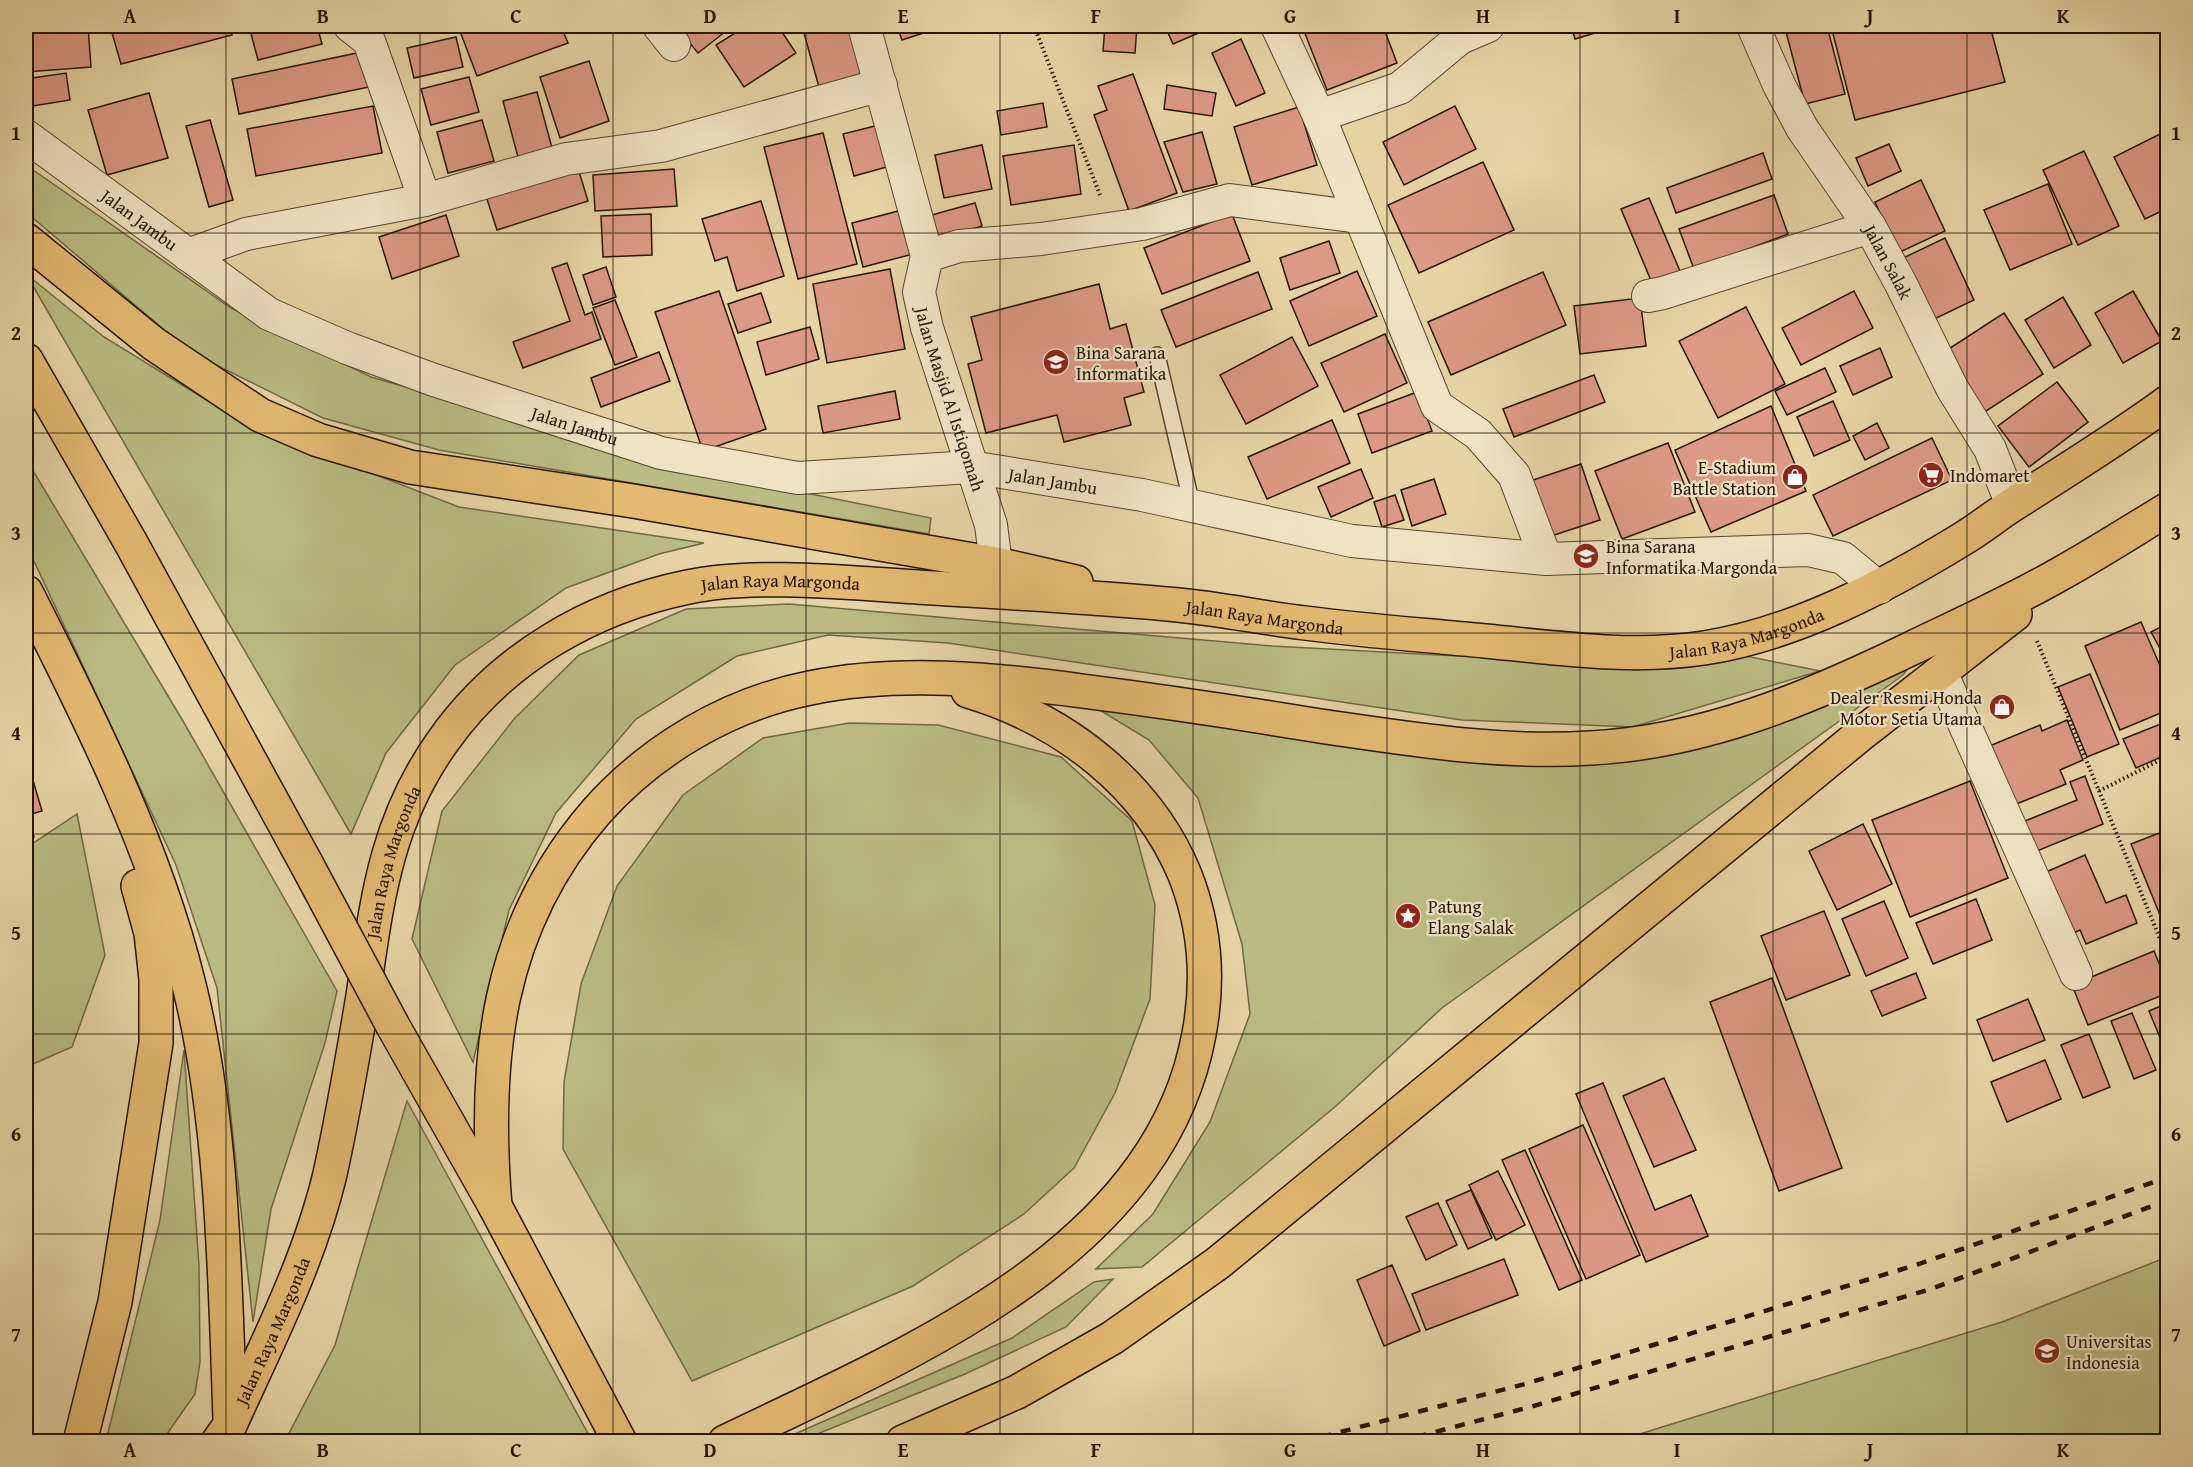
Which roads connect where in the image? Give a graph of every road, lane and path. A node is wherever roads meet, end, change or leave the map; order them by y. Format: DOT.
graph roads {
  1 [pos="350,26"];
  2 [pos="864,26"];
  3 [pos="1034,26"];
  4 [pos="1277,26"];
  5 [pos="1753,26"];
  6 [pos="1476,27"];
  7 [pos="881,85"];
  8 [pos="1319,116"];
  9 [pos="26,136"];
  10 [pos="425,200"];
  11 [pos="1359,217"];
  12 [pos="1870,227"];
  13 [pos="1113,229"];
  14 [pos="26,240"];
  15 [pos="188,255"];
  16 [pos="927,256"];
  17 [pos="1648,296"];
  18 [pos="1157,355"];
  19 [pos="26,360"];
  20 [pos="2168,402"];
  21 [pos="971,467"];
  22 [pos="1192,505"];
  23 [pos="2012,505"];
  24 [pos="2168,509"];
  25 [pos="1546,559"];
  26 [pos="996,564"];
  27 [pos="2057,576"];
  28 [pos="1879,588"];
  29 [pos="26,592"];
  30 [pos="1180,605"];
  31 [pos="2023,607"];
  32 [pos="65,669"];
  33 [pos="1941,672"];
  34 [pos="914,679"];
  35 [pos="2168,756"];
  36 [pos="2098,791"];
  37 [pos="2168,958"];
  38 [pos="2076,974"];
  39 [pos="495,1206"];
  40 [pos="227,1436"];
  41 [pos="80,1442"];
  42 [pos="620,1442"];
  43 [pos="725,1442"];
  44 [pos="903,1442"];
  1 -- 10 [label="street"];
  2 -- 7 [label="street, Jalan Masjid Al Istiqomah"];
  3 -- 13 [label="path"];
  4 -- 8 [label="street"];
  5 -- 12 [label="street, Jalan Salak"];
  6 -- 8 [label="street"];
  7 -- 10 [label="street"];
  7 -- 16 [label="street, Jalan Masjid Al Istiqomah"];
  8 -- 11 [label="street"];
  9 -- 15 [label="street, Jalan Jambu"];
  10 -- 15 [label="street"];
  11 -- 13 [label="street"];
  11 -- 25 [label="street"];
  12 -- 17 [label="street"];
  12 -- 23 [label="street, Jalan Salak"];
  13 -- 16 [label="street"];
  14 -- 26 [label="main road"];
  15 -- 21 [label="street, Jalan Jambu"];
  16 -- 21 [label="street, Jalan Masjid Al Istiqomah"];
  18 -- 22 [label="lane"];
  19 -- 39 [label="main road, bridge"];
  20 -- 23 [label="main road, Jalan Raya Margonda"];
  21 -- 22 [label="street, Jalan Jambu"];
  21 -- 26 [label="street, Jalan Masjid Al Istiqomah"];
  22 -- 25 [label="street, Jalan Jambu"];
  23 -- 28 [label="main road, Jalan Raya Margonda"];
  24 -- 27 [label="main road"];
  25 -- 28 [label="street"];
  26 -- 30 [label="main road"];
  27 -- 31 [label="main road"];
  27 -- 34 [label="main road"];
  28 -- 30 [label="main road, Jalan Raya Margonda"];
  29 -- 32 [label="main road"];
  30 -- 40 [label="main road, Jalan Raya Margonda"];
  31 -- 33 [label="main road"];
  31 -- 36 [label="path"];
  32 -- 40 [label="main road"];
  32 -- 41 [label="main road"];
  33 -- 38 [label="street"];
  33 -- 44 [label="main road"];
  34 -- 39 [label="main road"];
  34 -- 43 [label="main road"];
  35 -- 36 [label="path"];
  36 -- 37 [label="path"];
  39 -- 42 [label="main road"];
}
